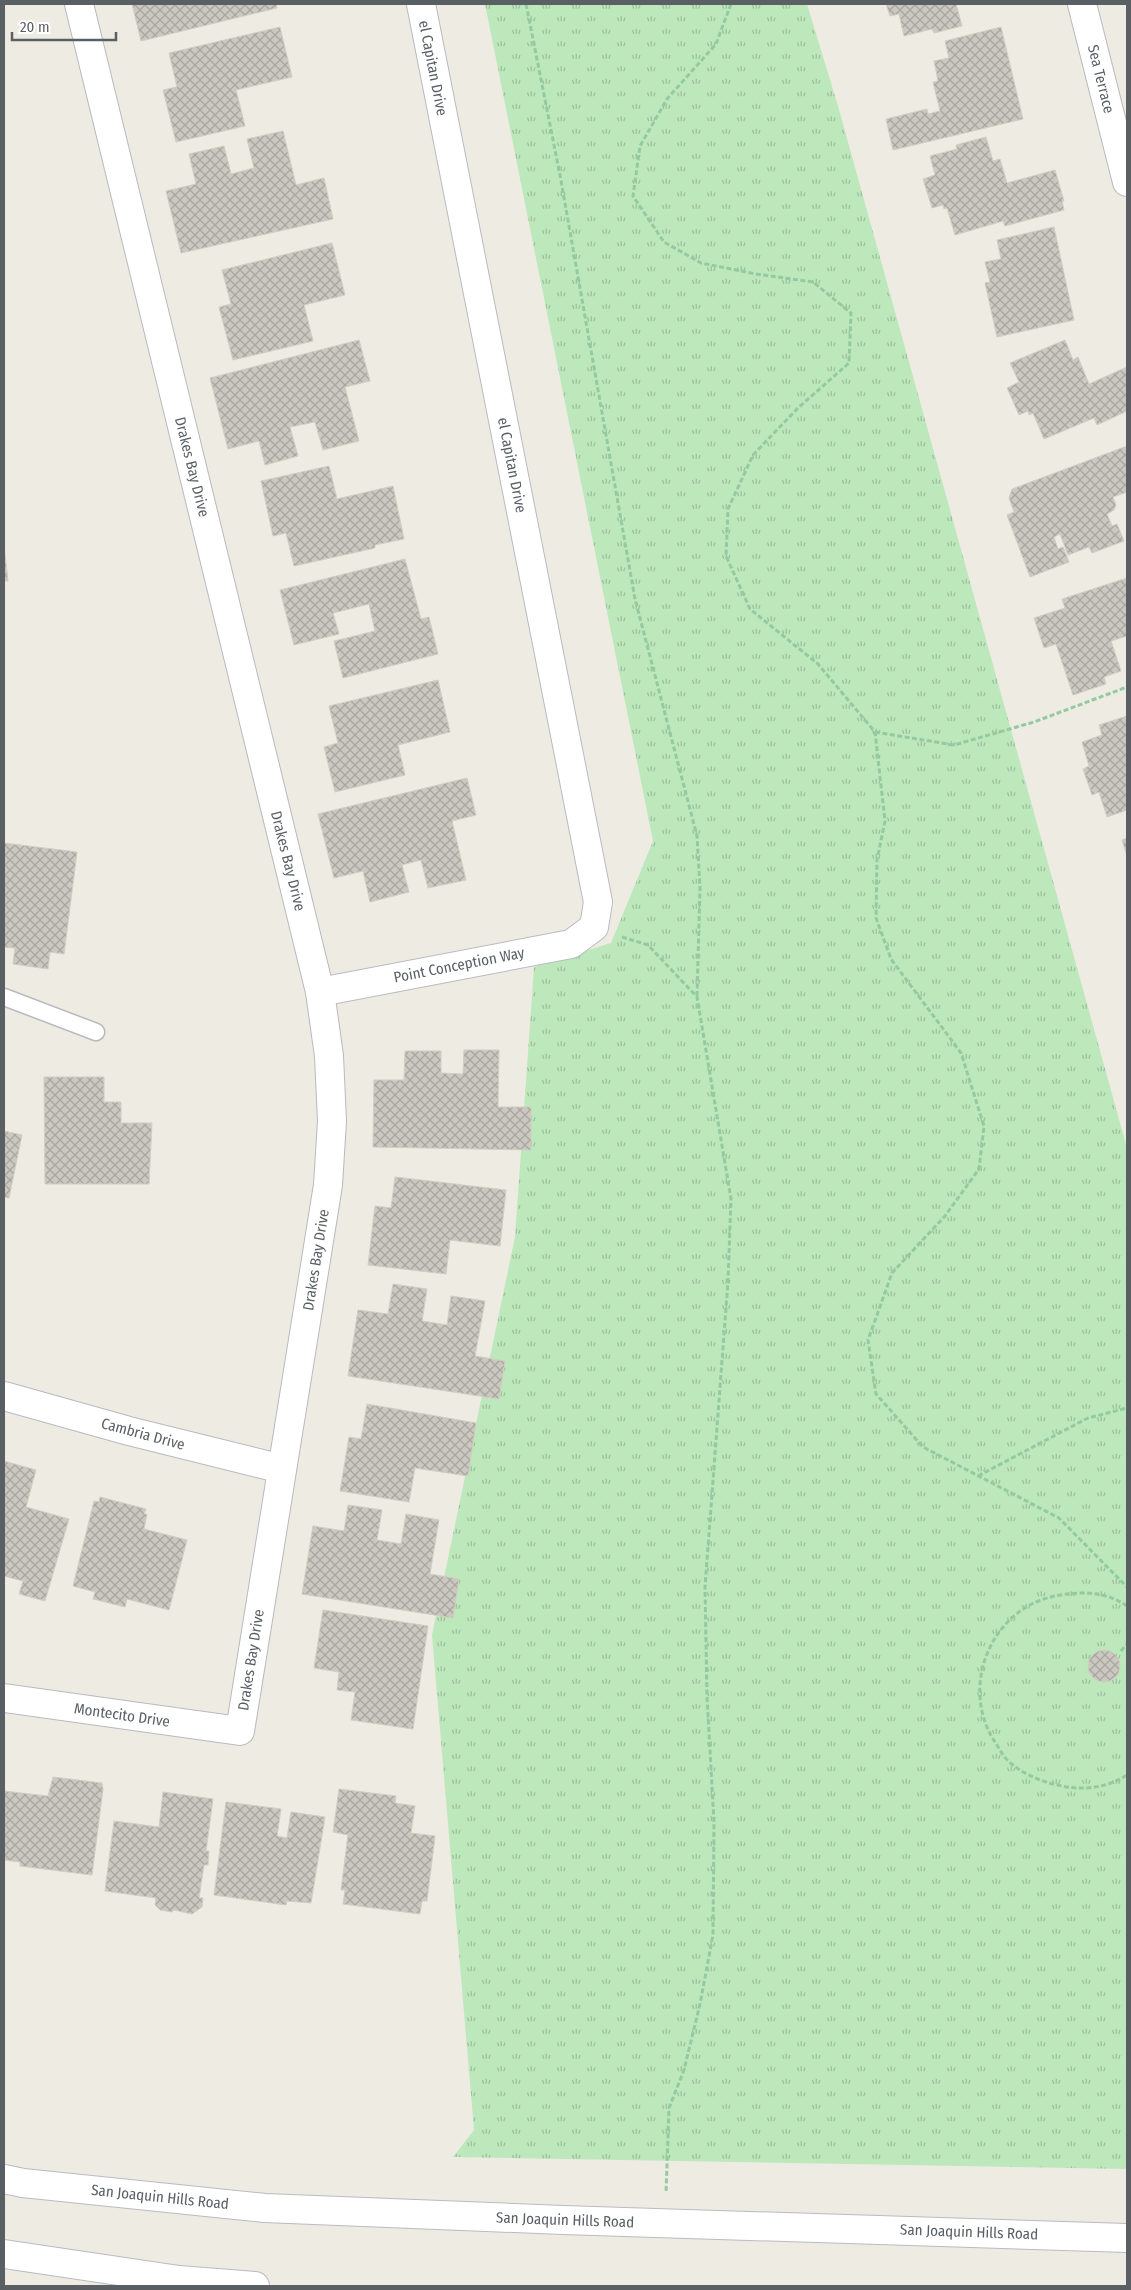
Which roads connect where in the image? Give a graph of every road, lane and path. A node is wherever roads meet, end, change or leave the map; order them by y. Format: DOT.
graph roads {
  1 [pos="79,4"];
  2 [pos="421,4"];
  3 [pos="526,4"];
  4 [pos="731,4"];
  5 [pos="1082,4"];
  6 [pos="1127,182"];
  7 [pos="1127,687"];
  8 [pos="874,732"];
  9 [pos="594,927"];
  10 [pos="320,992"];
  11 [pos="4,996"];
  12 [pos="697,997"];
  13 [pos="96,1032"];
  14 [pos="4,1396"];
  15 [pos="1127,1408"];
  16 [pos="282,1469"];
  17 [pos="978,1476"];
  18 [pos="1127,1587"];
  19 [pos="1127,1606"];
  20 [pos="1127,1644"];
  21 [pos="1121,1651"];
  22 [pos="4,1698"];
  23 [pos="240,1731"];
  24 [pos="1127,1774"];
  25 [pos="4,2179"];
  26 [pos="666,2223"];
  27 [pos="1127,2238"];
  28 [pos="4,2254"];
  29 [pos="255,2286"];
  1 -- 10 [label="street, Drakes Bay Drive"];
  2 -- 9 [label="street, el Capitan Drive"];
  3 -- 12 [label="path"];
  4 -- 8 [label="path"];
  5 -- 6 [label="street, Sea Terrace"];
  7 -- 8 [label="path"];
  8 -- 17 [label="path"];
  9 -- 10 [label="street, Point Conception Way"];
  9 -- 12 [label="path"];
  10 -- 16 [label="street, Drakes Bay Drive"];
  11 -- 13 [label="lane"];
  12 -- 26 [label="path"];
  14 -- 16 [label="street, Cambria Drive"];
  15 -- 17 [label="path"];
  16 -- 23 [label="street, Drakes Bay Drive"];
  17 -- 18 [label="path"];
  19 -- 24 [label="path"];
  20 -- 21 [label="path"];
  22 -- 23 [label="street, Montecito Drive"];
  25 -- 26 [label="street, San Joaquin Hills Road"];
  26 -- 27 [label="street, San Joaquin Hills Road"];
  28 -- 29 [label="street"];
}
